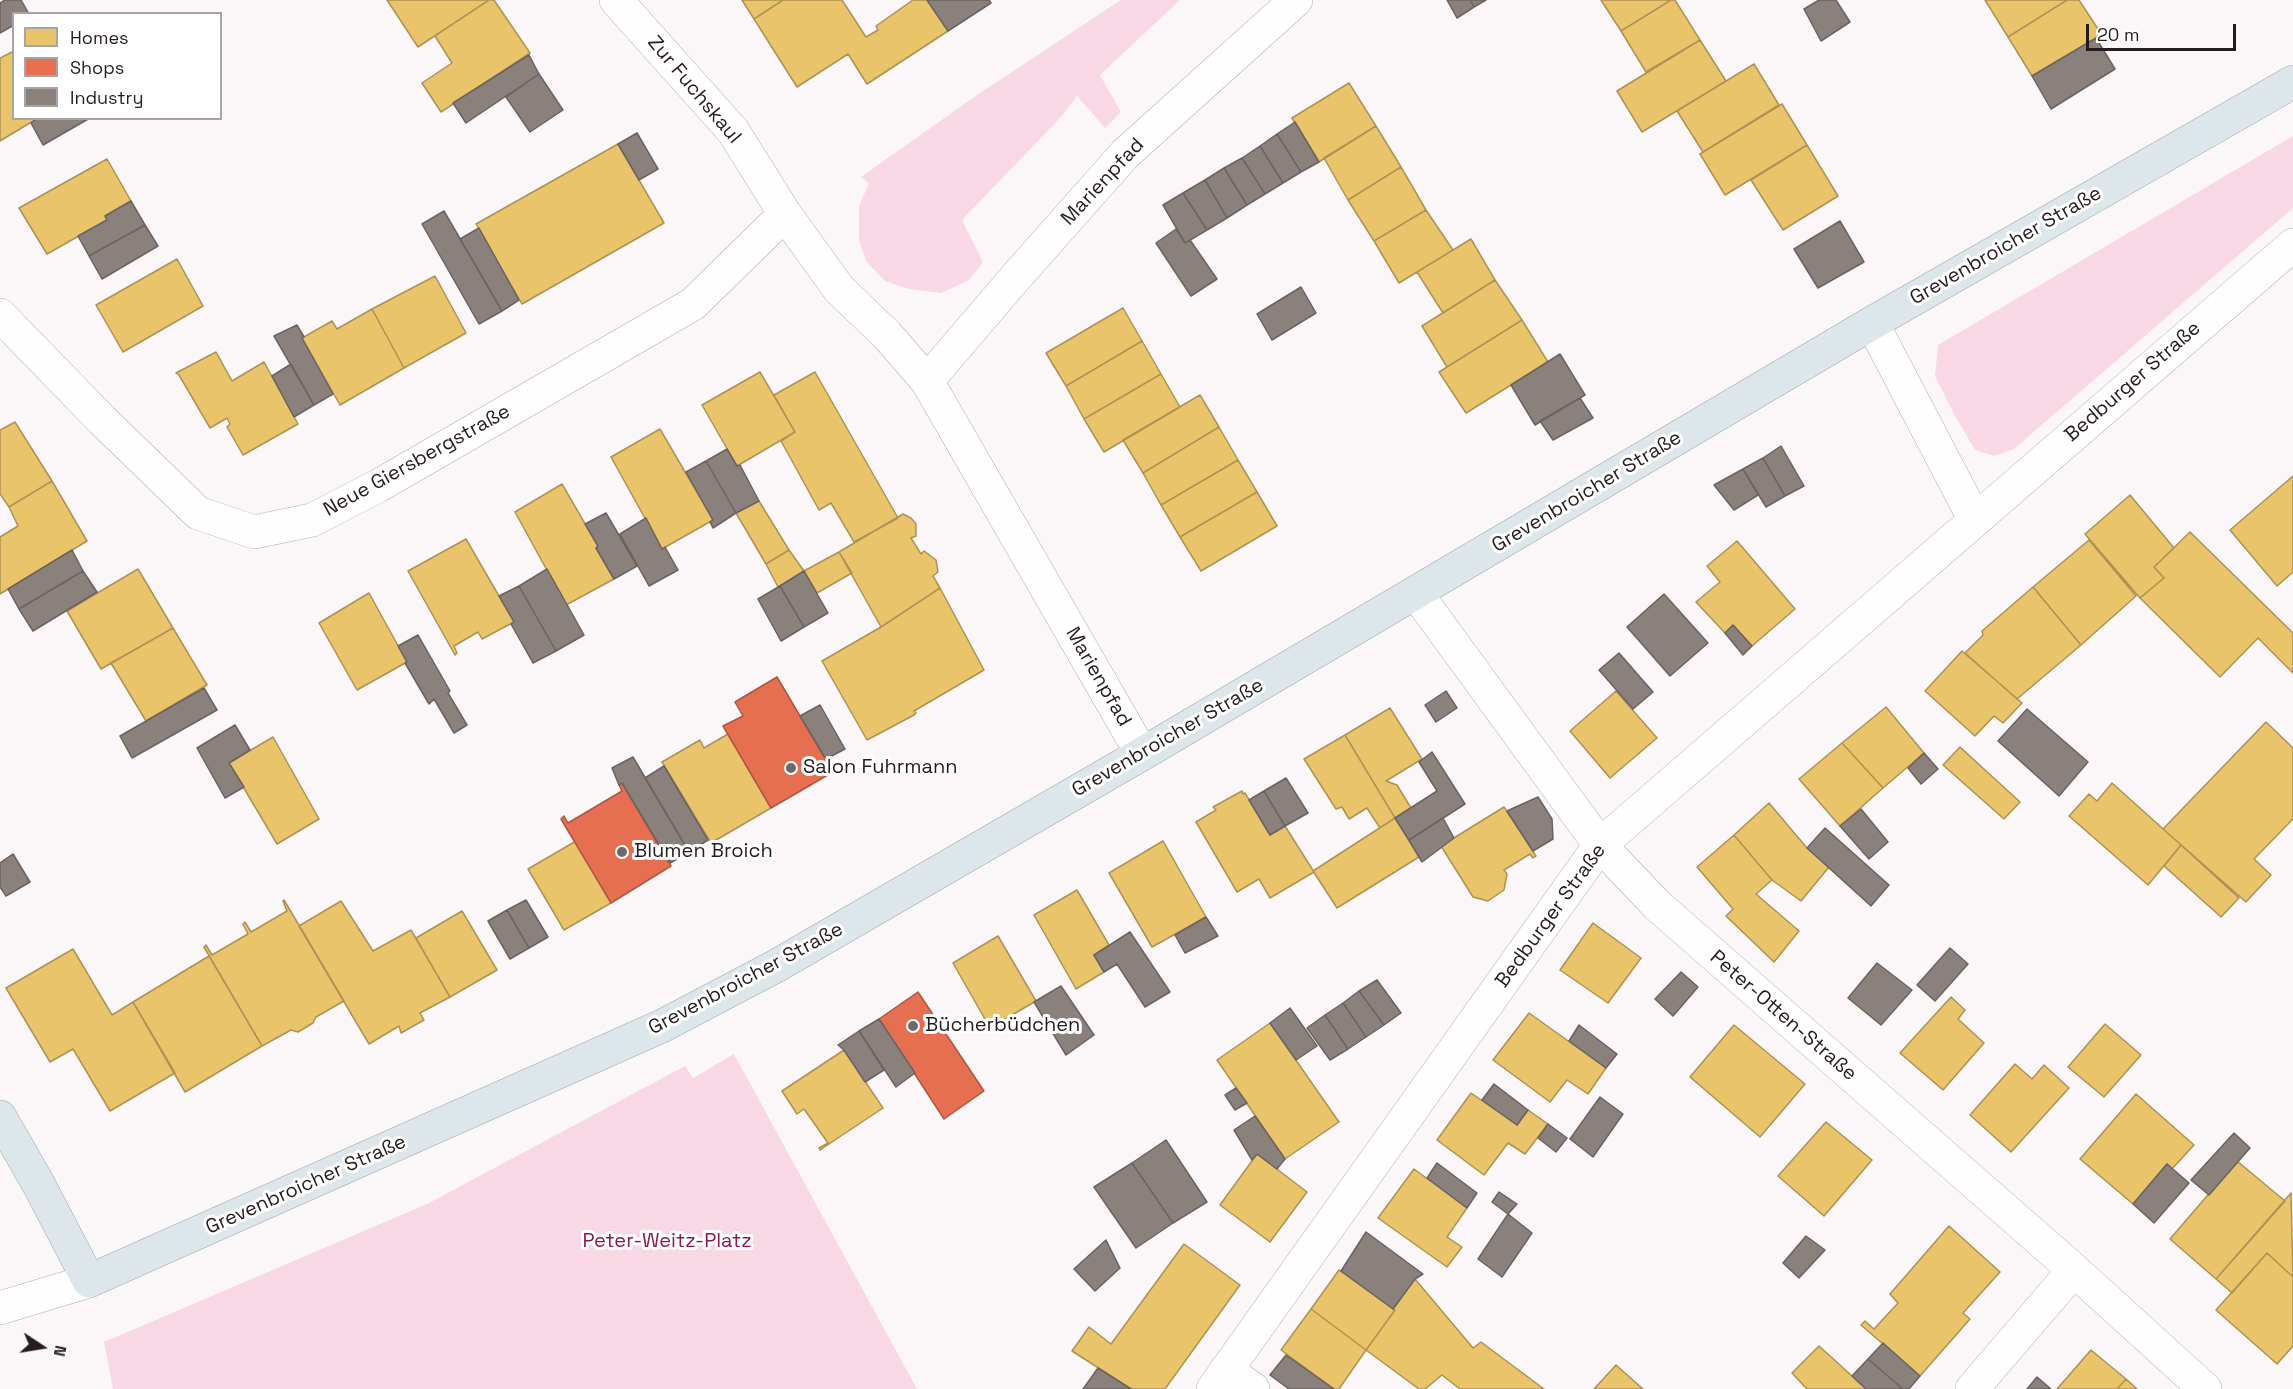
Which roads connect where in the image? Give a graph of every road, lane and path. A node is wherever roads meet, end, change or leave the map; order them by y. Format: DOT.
graph roads {
  1 [pos="616,0"];
  2 [pos="1296,0"];
  3 [pos="2293,82"];
  4 [pos="786,214"];
  5 [pos="2293,245"];
  6 [pos="0,315"];
  7 [pos="1872,322"];
  8 [pos="927,381"];
  9 [pos="1975,520"];
  10 [pos="1416,593"];
  11 [pos="1142,754"];
  12 [pos="1600,845"];
  13 [pos="0,1117"];
  14 [pos="2074,1270"];
  15 [pos="89,1281"];
  16 [pos="0,1308"];
  17 [pos="1220,1379"];
  18 [pos="1253,1389"];
  19 [pos="1972,1389"];
  20 [pos="2205,1389"];
  1 -- 4 [label="street, Zur Fuchskaul"];
  2 -- 8 [label="street, Marienpfad"];
  3 -- 7 [label="main road, Grevenbroicher Straße"];
  4 -- 6 [label="street, Neue Giersbergstraße"];
  4 -- 8 [label="street, Marienpfad"];
  5 -- 9 [label="street, Bedburger Straße"];
  7 -- 9 [label="street"];
  7 -- 10 [label="main road, Grevenbroicher Straße"];
  8 -- 11 [label="street, Marienpfad"];
  9 -- 12 [label="street, Bedburger Straße"];
  10 -- 11 [label="main road, Grevenbroicher Straße"];
  10 -- 12 [label="street, Peter-Otten-Straße"];
  11 -- 15 [label="main road, Grevenbroicher Straße"];
  12 -- 14 [label="street, Peter-Otten-Straße"];
  12 -- 17 [label="street, Bedburger Straße"];
  13 -- 15 [label="main road"];
  14 -- 19 [label="street"];
  14 -- 20 [label="street, Peter-Otten-Straße"];
  15 -- 16 [label="street, Grevenbroicher Straße"];
  17 -- 18 [label="street"];
}
